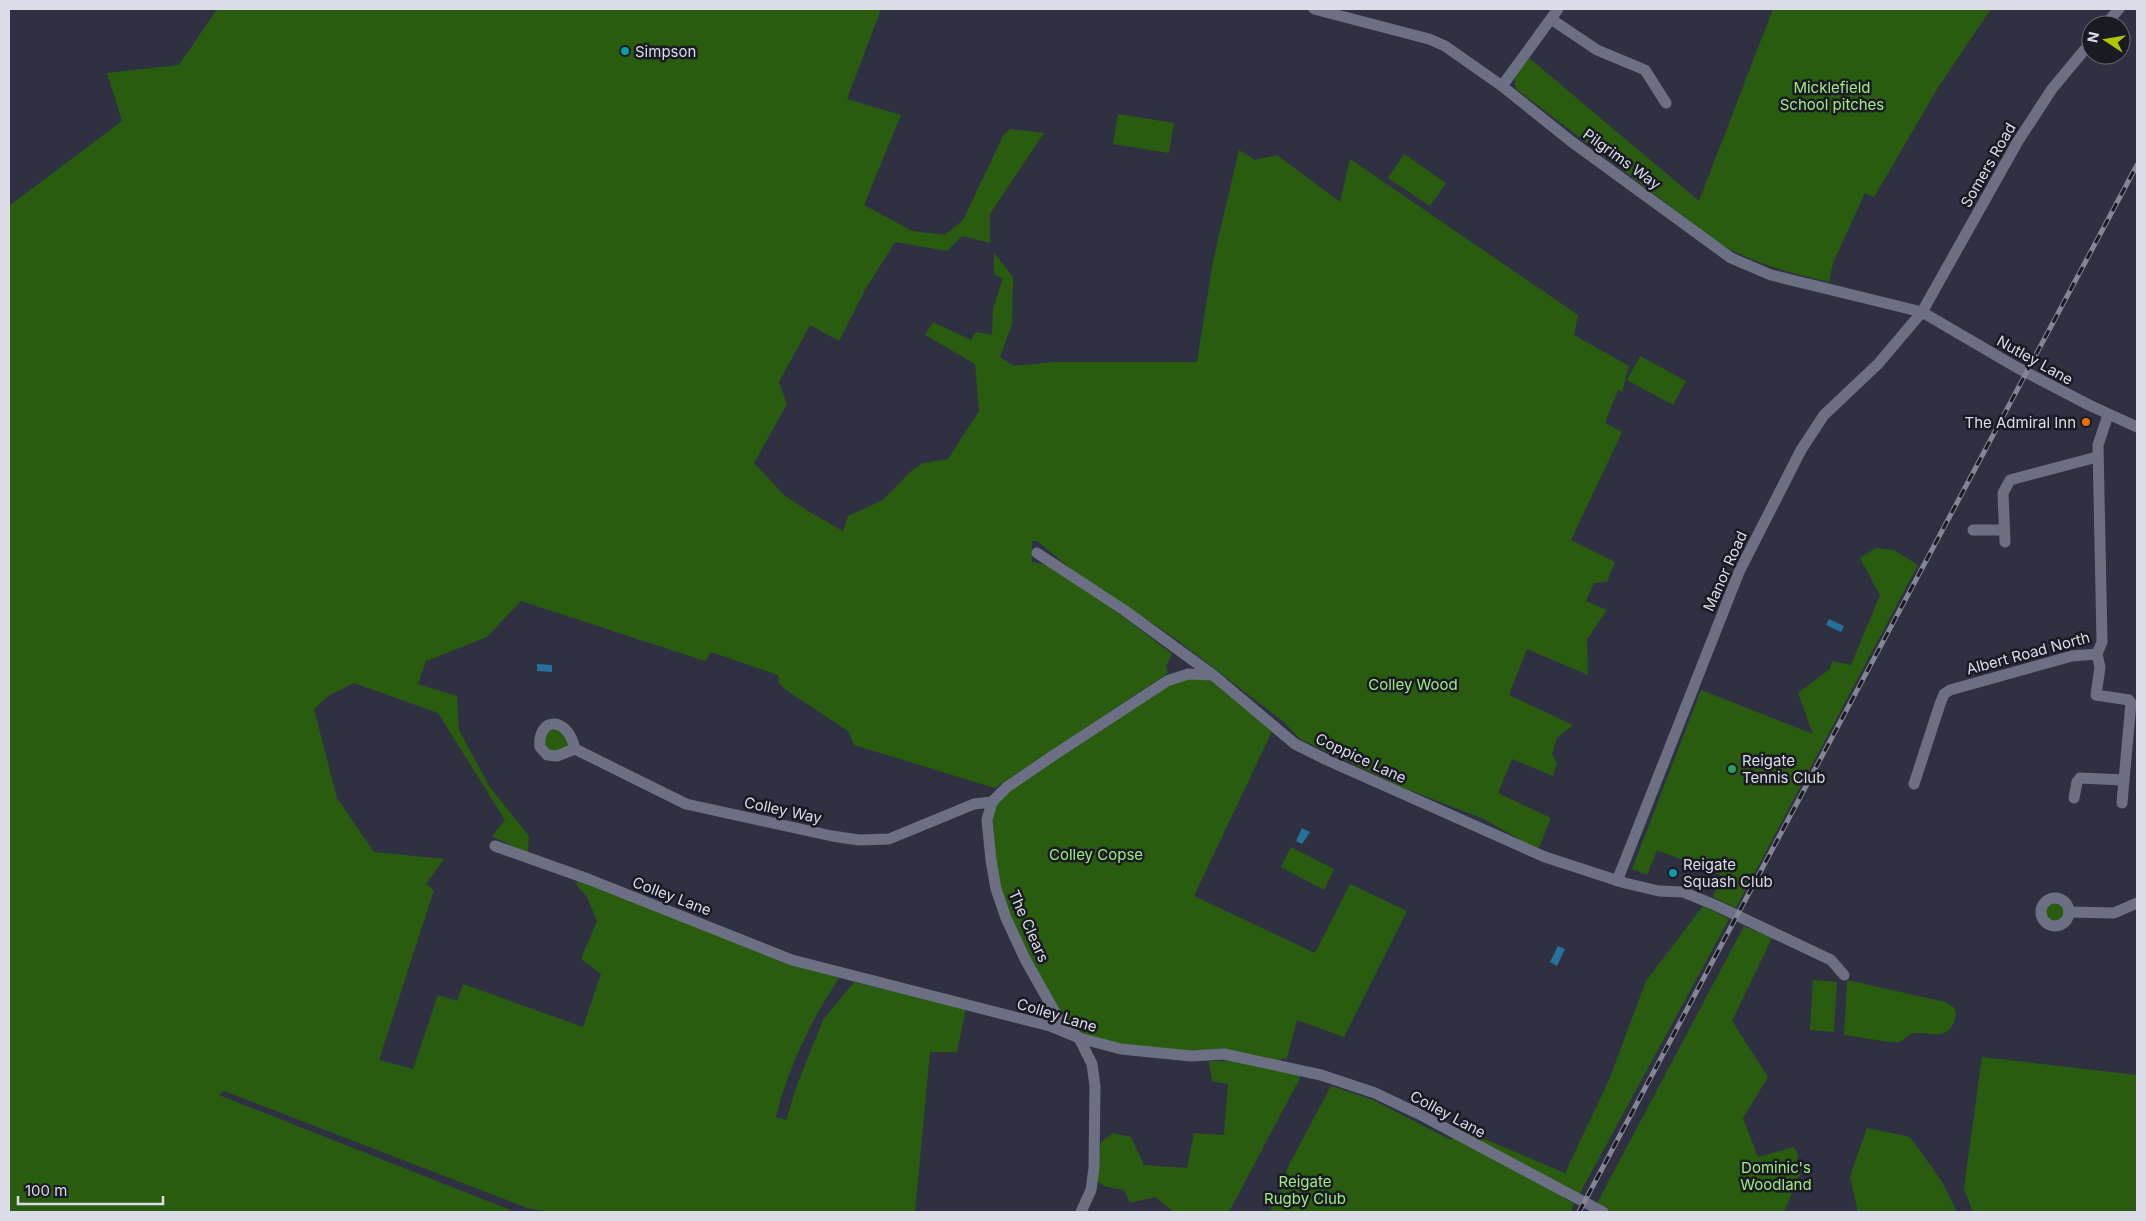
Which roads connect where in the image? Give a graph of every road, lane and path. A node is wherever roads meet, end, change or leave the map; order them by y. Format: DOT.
graph roads {
  1 [pos="1314,9"];
  2 [pos="1558,9"];
  3 [pos="1551,19"];
  4 [pos="2081,54"];
  5 [pos="1502,86"];
  6 [pos="1666,103"];
  7 [pos="1922,312"];
  8 [pos="2108,415"];
  9 [pos="2137,426"];
  10 [pos="2097,457"];
  11 [pos="1973,530"];
  12 [pos="2004,530"];
  13 [pos="2005,542"];
  14 [pos="1037,553"];
  15 [pos="2097,654"];
  16 [pos="1213,675"];
  17 [pos="575,749"];
  18 [pos="2124,780"];
  19 [pos="1914,784"];
  20 [pos="2074,798"];
  21 [pos="992,802"];
  22 [pos="2122,802"];
  23 [pos="495,846"];
  24 [pos="1617,881"];
  25 [pos="2137,903"];
  26 [pos="2069,912"];
  27 [pos="1844,976"];
  28 [pos="1079,1038"];
  29 [pos="1080,1212"];
  30 [pos="1603,1212"];
  1 -- 5 [label="street, Pilgrims Way"];
  2 -- 3 [label="street"];
  3 -- 5 [label="street"];
  3 -- 6 [label="street"];
  4 -- 7 [label="street, Somers Road"];
  5 -- 7 [label="street, Pilgrims Way"];
  7 -- 8 [label="street, Nutley Lane"];
  7 -- 24 [label="street, Manor Road"];
  8 -- 9 [label="street, Nutley Lane"];
  8 -- 10 [label="street, Albert Road North"];
  10 -- 12 [label="street"];
  10 -- 15 [label="street, Albert Road North"];
  11 -- 12 [label="street"];
  12 -- 13 [label="street"];
  14 -- 16 [label="street, Coppice Lane"];
  15 -- 18 [label="street"];
  15 -- 19 [label="street, Albert Road North"];
  16 -- 21 [label="street"];
  16 -- 24 [label="street, Coppice Lane"];
  17 -- 21 [label="street, Colley Way"];
  18 -- 20 [label="street"];
  18 -- 22 [label="street"];
  21 -- 28 [label="street, The Clears"];
  23 -- 28 [label="street, Colley Lane"];
  24 -- 27 [label="street, Coppice Lane"];
  25 -- 26 [label="street"];
  28 -- 29 [label="street, The Clears"];
  28 -- 30 [label="street, Colley Lane"];
}
